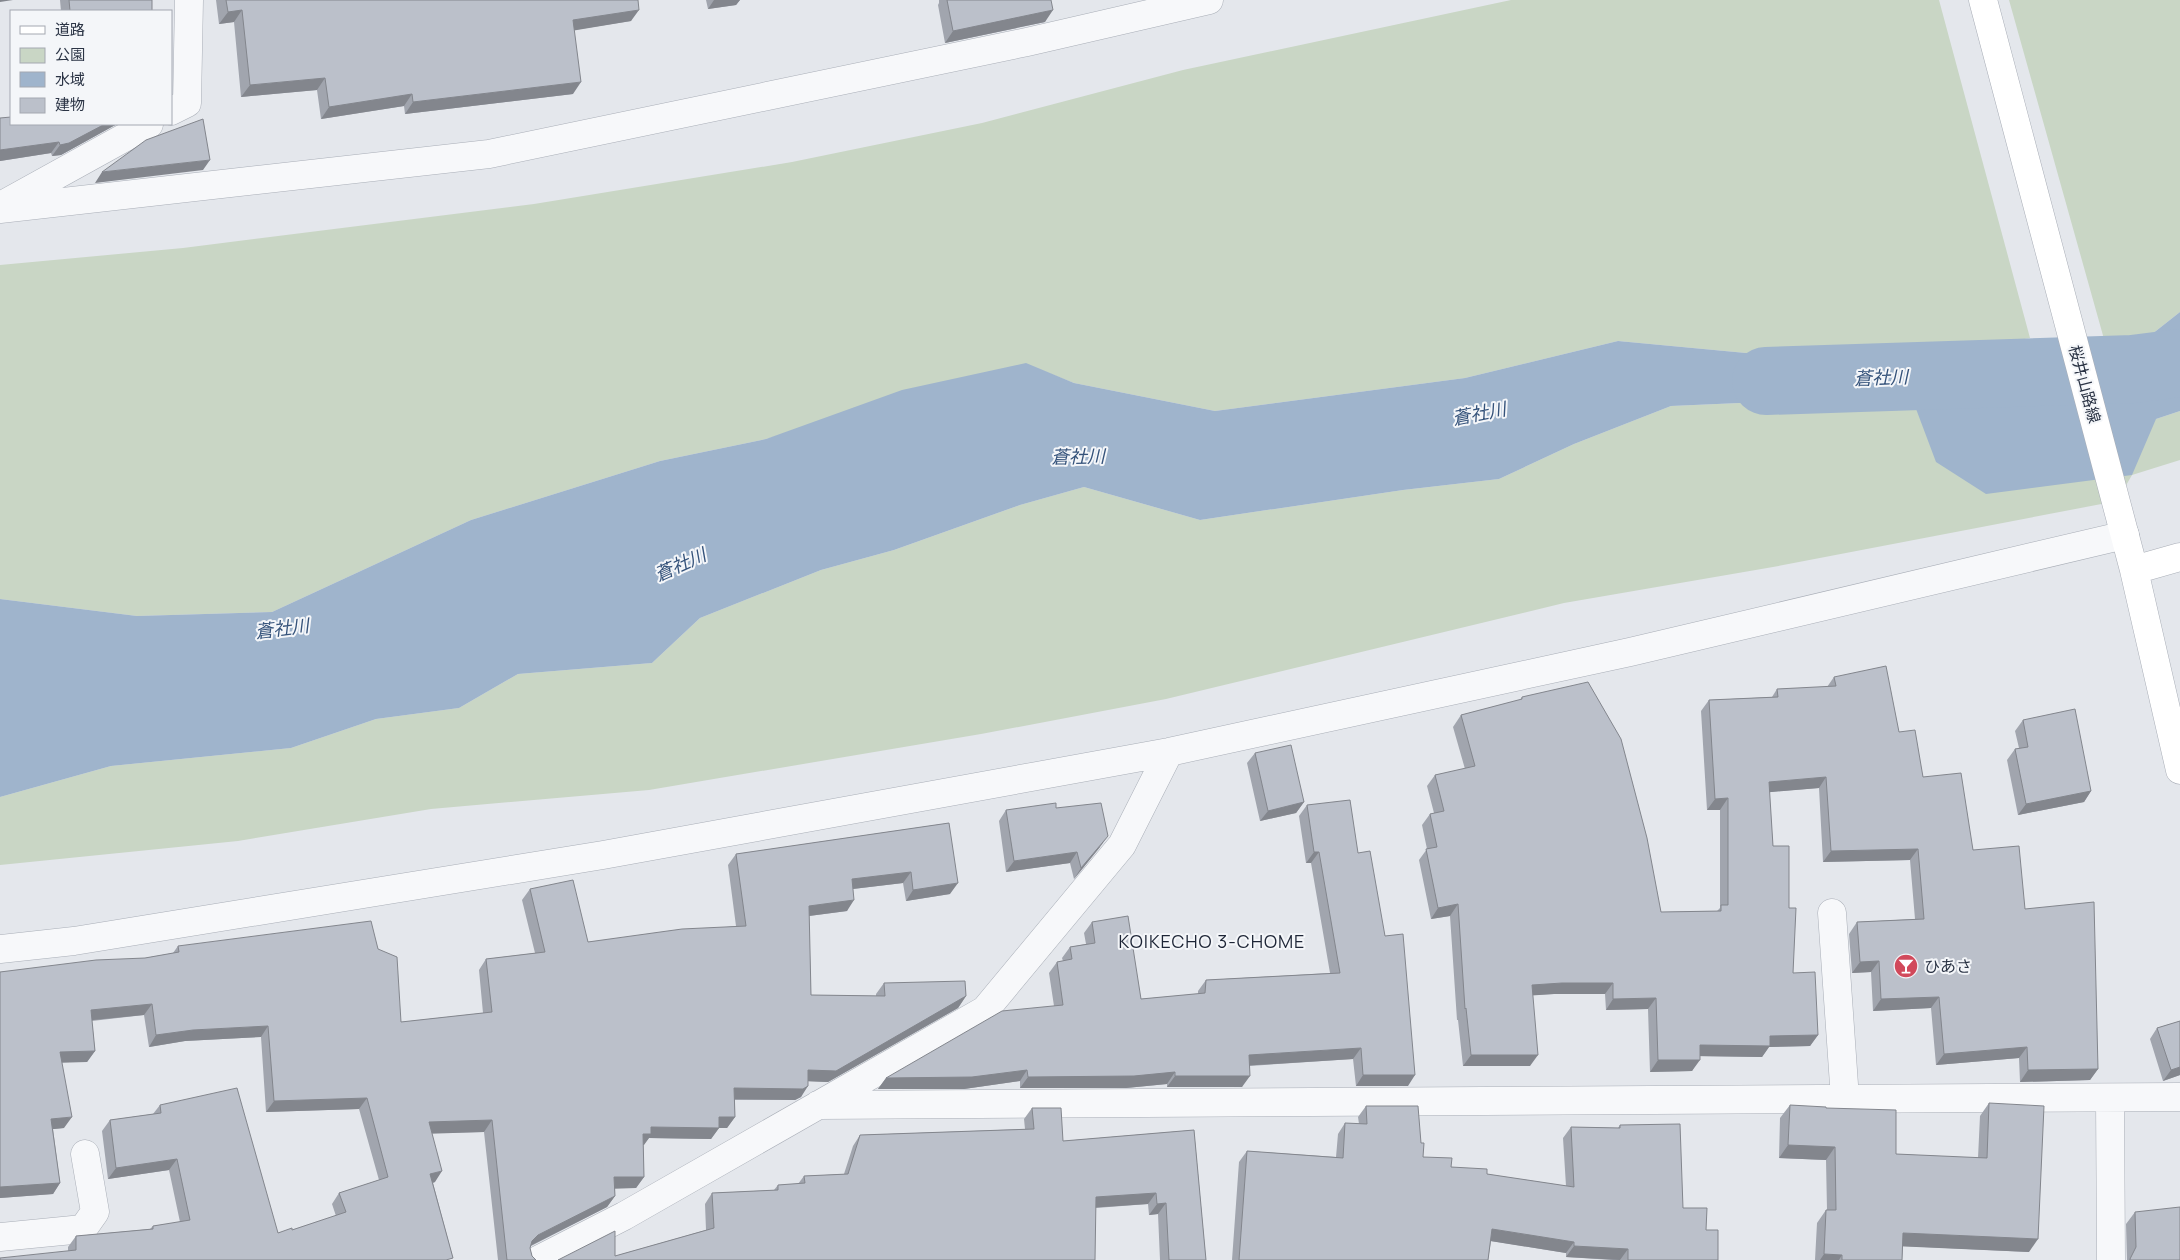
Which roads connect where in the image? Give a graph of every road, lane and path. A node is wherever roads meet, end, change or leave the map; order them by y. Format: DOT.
graph roads {
  1 [pos="190,0"];
  2 [pos="1209,0"];
  3 [pos="1983,0"];
  4 [pos="172,111"];
  5 [pos="147,125"];
  6 [pos="0,207"];
  7 [pos="2125,535"];
  8 [pos="2180,557"];
  9 [pos="2134,570"];
  10 [pos="1169,752"];
  11 [pos="2180,770"];
  12 [pos="1832,913"];
  13 [pos="0,949"];
  14 [pos="2180,1097"];
  15 [pos="2110,1098"];
  16 [pos="1846,1099"];
  17 [pos="818,1105"];
  18 [pos="85,1154"];
  19 [pos="0,1237"];
  20 [pos="538,1260"];
  21 [pos="2112,1260"];
  1 -- 4 [label="street"];
  2 -- 6 [label="street"];
  3 -- 7 [label="main road, 桜井山路線"];
  5 -- 6 [label="street"];
  7 -- 9 [label="main road, 桜井山路線"];
  7 -- 10 [label="street"];
  8 -- 9 [label="main road"];
  9 -- 11 [label="main road, 桜井山路線"];
  10 -- 13 [label="street"];
  10 -- 17 [label="street"];
  12 -- 16 [label="street"];
  14 -- 15 [label="street"];
  15 -- 16 [label="street"];
  15 -- 21 [label="street"];
  16 -- 17 [label="street"];
  17 -- 20 [label="street"];
  18 -- 19 [label="street"];
}
